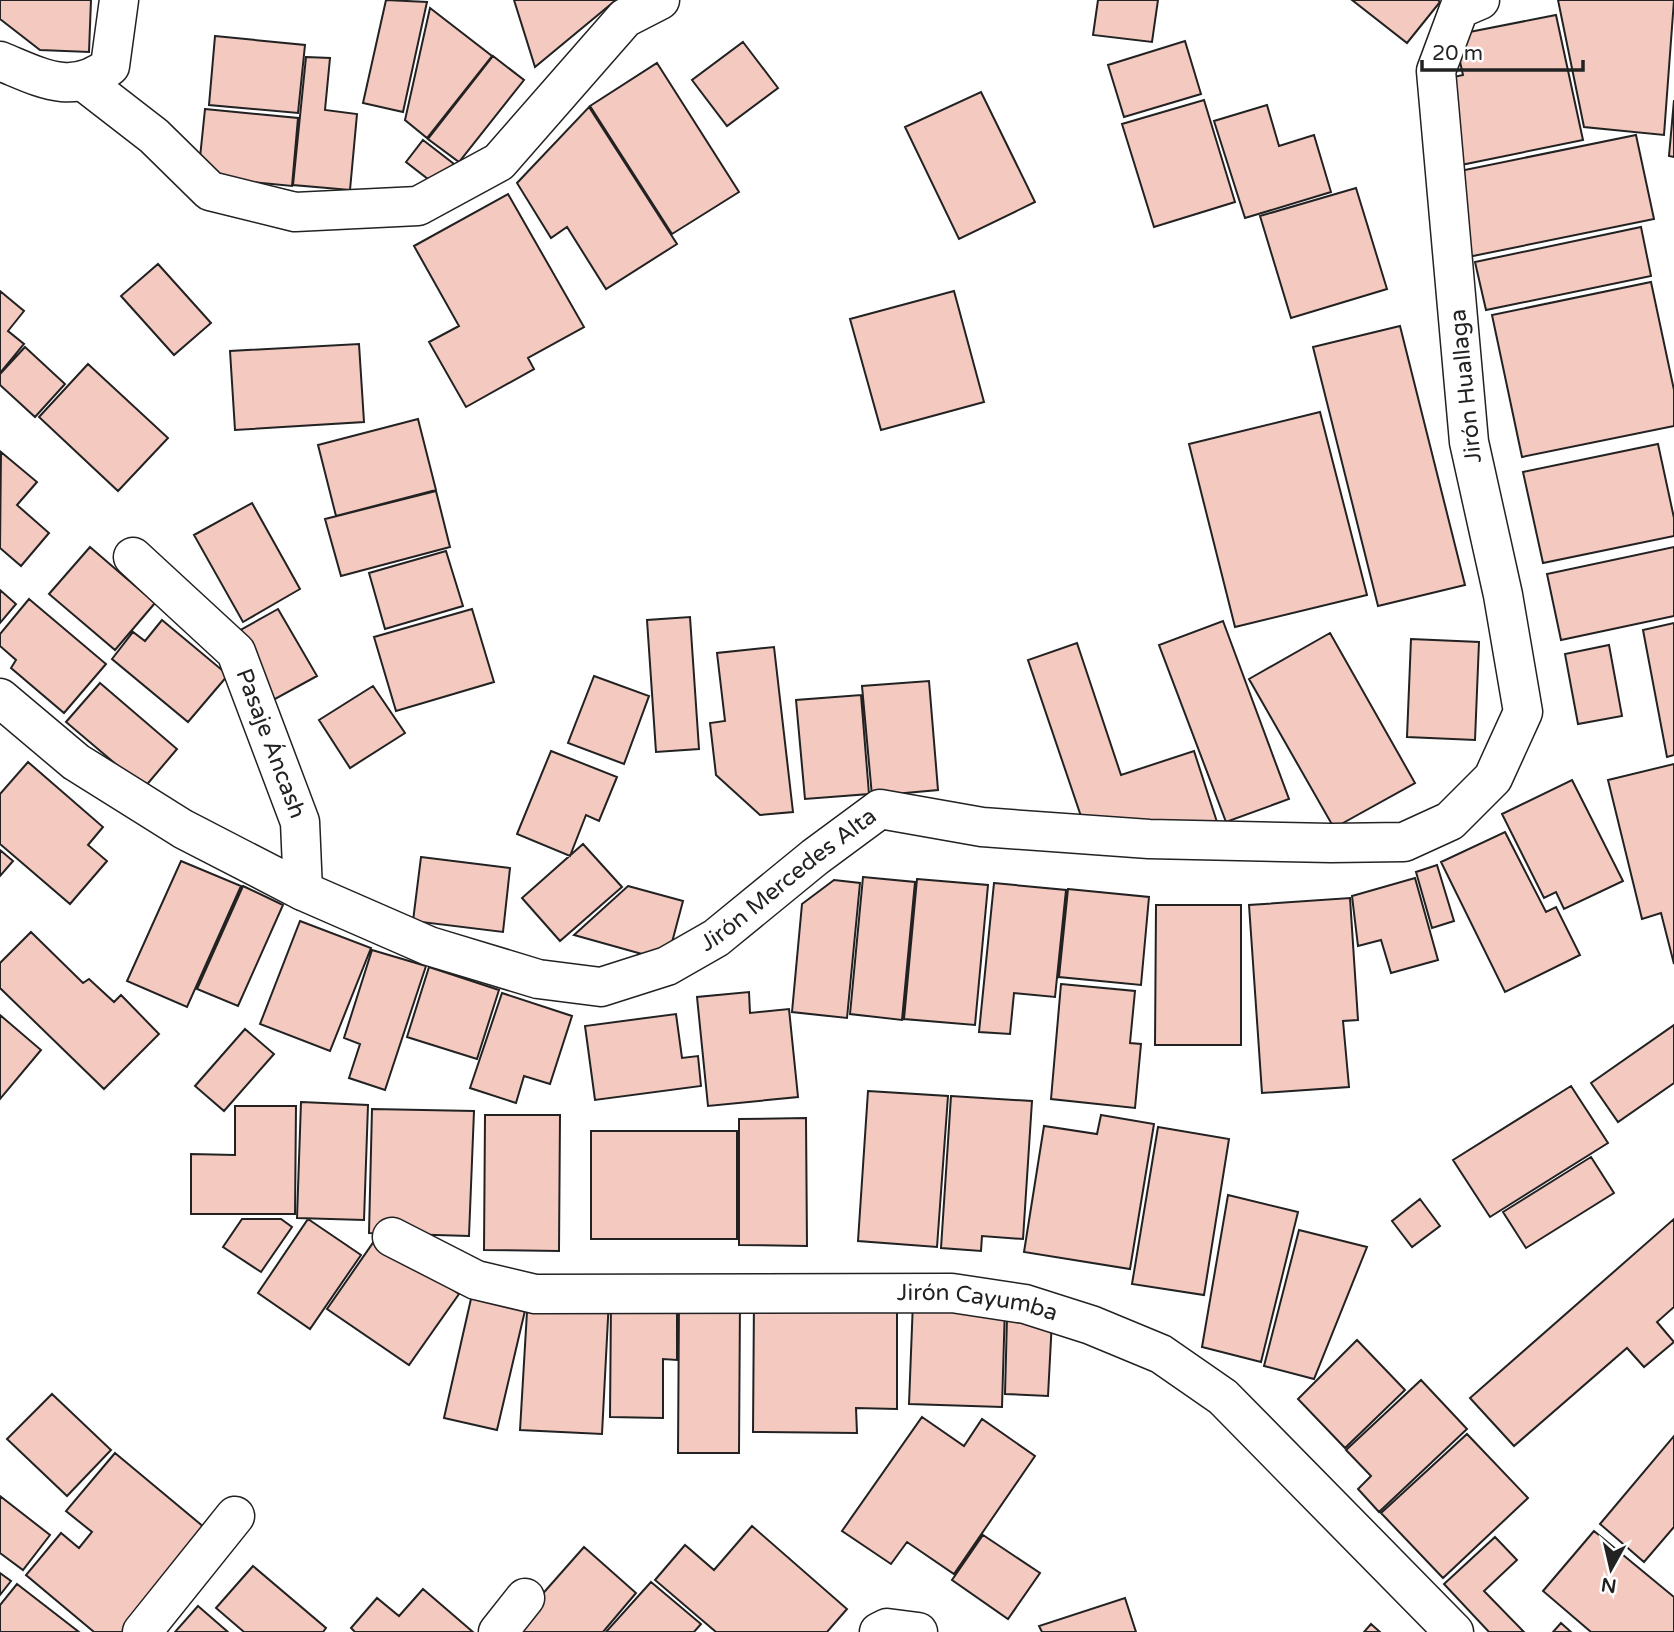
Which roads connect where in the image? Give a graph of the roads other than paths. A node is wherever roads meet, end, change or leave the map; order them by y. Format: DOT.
graph roads {
  1 [pos="119,0"];
  2 [pos="660,0"];
  3 [pos="1480,0"];
  4 [pos="0,61"];
  5 [pos="83,81"];
  6 [pos="133,556"];
  7 [pos="0,698"];
  8 [pos="1493,778"];
  9 [pos="303,891"];
  10 [pos="392,1237"];
  11 [pos="235,1516"];
  12 [pos="526,1598"];
  13 [pos="142,1632"];
  14 [pos="498,1632"];
  15 [pos="879,1632"];
  16 [pos="918,1632"];
  17 [pos="1454,1632"];
  1 -- 5 [label="street"];
  2 -- 5 [label="street"];
  3 -- 8 [label="street, Jirón Huallaga"];
  4 -- 5 [label="street"];
  6 -- 9 [label="street, Pasaje Áncash"];
  7 -- 9 [label="street, Jirón Mercedes Alta"];
  8 -- 9 [label="street, Jirón Mercedes Alta"];
  10 -- 17 [label="street, Jirón Cayumba"];
  11 -- 13 [label="street"];
  12 -- 14 [label="street"];
  15 -- 16 [label="street"];
}
